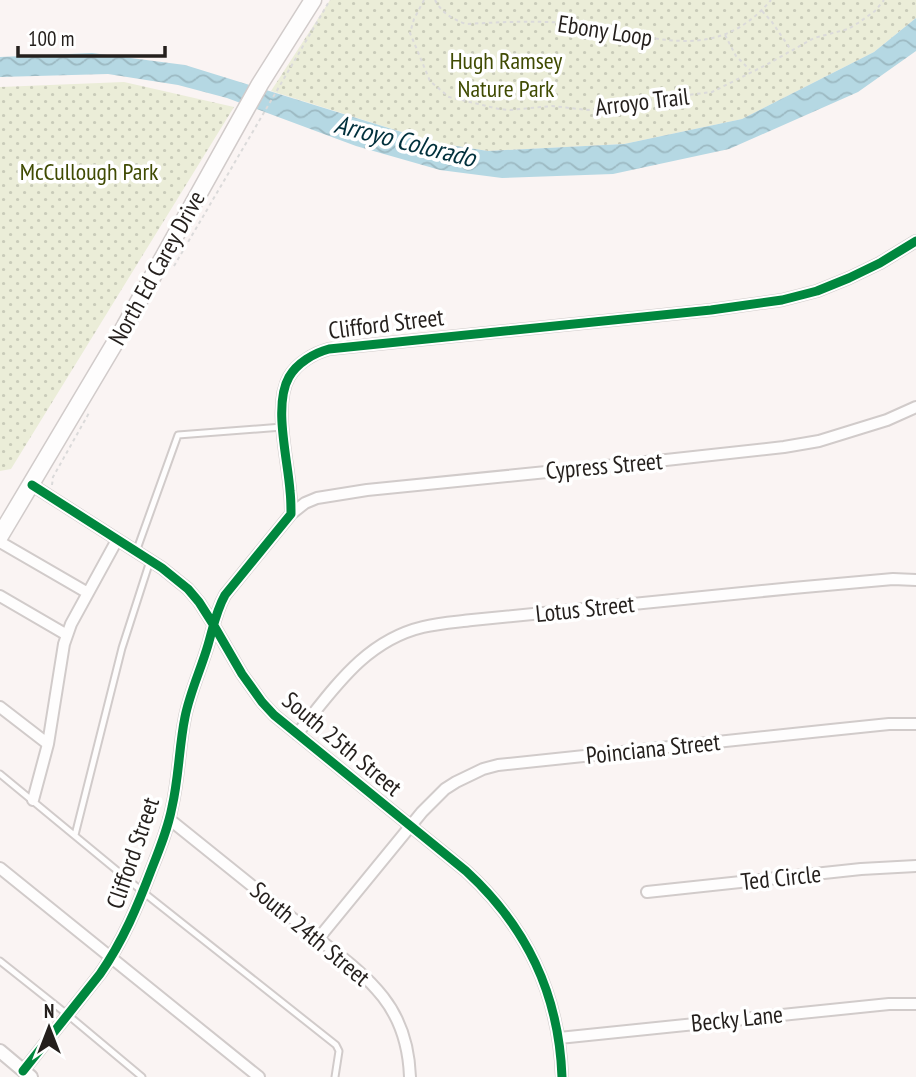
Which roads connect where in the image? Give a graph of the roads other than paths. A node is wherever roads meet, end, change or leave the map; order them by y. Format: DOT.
graph roads {
  1 [pos="313,0"];
  2 [pos="914,246"];
  3 [pos="916,407"];
  4 [pos="283,427"];
  5 [pos="32,485"];
  6 [pos="291,514"];
  7 [pos="0,536"];
  8 [pos="117,540"];
  9 [pos="0,542"];
  10 [pos="136,552"];
  11 [pos="150,561"];
  12 [pos="916,580"];
  13 [pos="88,593"];
  14 [pos="0,596"];
  15 [pos="213,624"];
  16 [pos="67,635"];
  17 [pos="0,707"];
  18 [pos="916,724"];
  19 [pos="296,734"];
  20 [pos="48,744"];
  21 [pos="0,774"];
  22 [pos="33,800"];
  23 [pos="169,819"];
  24 [pos="410,826"];
  25 [pos="75,835"];
  26 [pos="916,866"];
  27 [pos="0,868"];
  28 [pos="143,892"];
  29 [pos="646,892"];
  30 [pos="318,939"];
  31 [pos="111,958"];
  32 [pos="1,964"];
  33 [pos="916,1004"];
  34 [pos="68,1015"];
  35 [pos="559,1038"];
  36 [pos="0,1051"];
  37 [pos="27,1074"];
  38 [pos="142,1077"];
  39 [pos="259,1077"];
  40 [pos="335,1077"];
  41 [pos="410,1077"];
  42 [pos="562,1077"];
  1 -- 5 [label="main road, North Ed Carey Drive"];
  2 -- 4 [label="street, Clifford Street"];
  3 -- 6 [label="street, Cypress Street"];
  4 -- 6 [label="street, Clifford Street"];
  4 -- 10 [label="lane"];
  5 -- 7 [label="main road, North Ed Carey Drive"];
  5 -- 8 [label="street, South 25th Street"];
  6 -- 15 [label="street, Clifford Street"];
  8 -- 10 [label="street, South 25th Street"];
  8 -- 13 [label="street"];
  9 -- 13 [label="street"];
  10 -- 11 [label="street, South 25th Street"];
  11 -- 15 [label="street, South 25th Street"];
  11 -- 25 [label="lane"];
  12 -- 19 [label="street, Lotus Street"];
  13 -- 16 [label="street"];
  14 -- 16 [label="street"];
  15 -- 19 [label="street, South 25th Street"];
  15 -- 23 [label="street, Clifford Street"];
  16 -- 20 [label="street"];
  17 -- 20 [label="street"];
  18 -- 24 [label="street, Poinciana Street"];
  19 -- 24 [label="street, South 25th Street"];
  20 -- 22 [label="street"];
  21 -- 22 [label="lane"];
  22 -- 25 [label="lane"];
  23 -- 28 [label="street, Clifford Street"];
  23 -- 30 [label="street, South 24th Street"];
  24 -- 30 [label="street, Poinciana Street"];
  24 -- 35 [label="street, South 25th Street"];
  25 -- 28 [label="lane"];
  26 -- 29 [label="street, Ted Circle"];
  27 -- 31 [label="street"];
  28 -- 31 [label="street, Clifford Street"];
  28 -- 40 [label="lane"];
  30 -- 41 [label="street, South 24th Street"];
  31 -- 34 [label="street, Clifford Street"];
  31 -- 39 [label="street"];
  32 -- 34 [label="lane"];
  33 -- 35 [label="street, Becky Lane"];
  34 -- 37 [label="street, Clifford Street"];
  34 -- 38 [label="lane"];
  35 -- 42 [label="street, South 25th Street"];
  36 -- 37 [label="street"];
}
